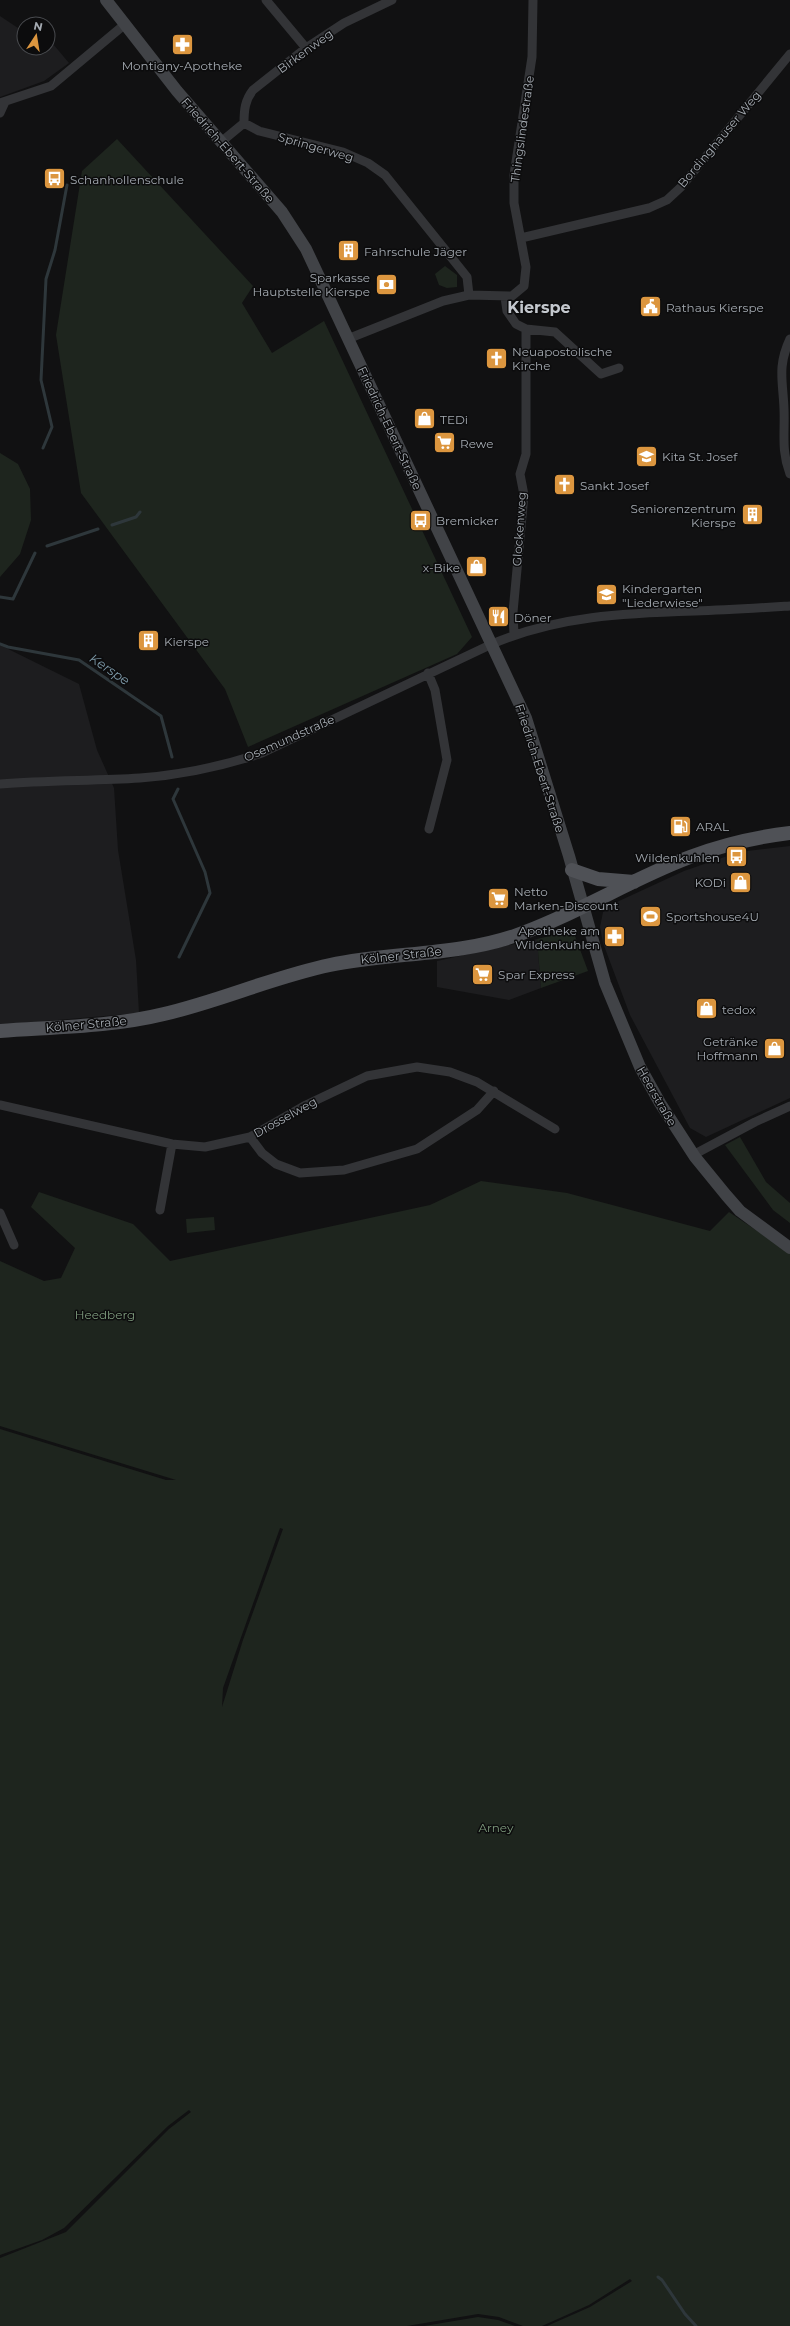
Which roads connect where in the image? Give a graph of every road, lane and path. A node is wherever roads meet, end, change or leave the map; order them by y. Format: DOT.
graph roads {
  1 [pos="106,0"];
  2 [pos="266,0"];
  3 [pos="392,0"];
  4 [pos="533,0"];
  5 [pos="124,25"];
  6 [pos="306,48"];
  7 [pos="790,54"];
  8 [pos="2,103"];
  9 [pos="0,113"];
  10 [pos="244,123"];
  11 [pos="221,142"];
  12 [pos="521,238"];
  13 [pos="469,295"];
  14 [pos="505,297"];
  15 [pos="526,329"];
  16 [pos="350,338"];
  17 [pos="790,339"];
  18 [pos="787,353"];
  19 [pos="619,368"];
  20 [pos="790,474"];
  21 [pos="790,606"];
  22 [pos="514,635"];
  23 [pos="492,644"];
  24 [pos="428,672"];
  25 [pos="0,784"];
  26 [pos="429,829"];
  27 [pos="790,833"];
  28 [pos="572,870"];
  29 [pos="635,882"];
  30 [pos="582,907"];
  31 [pos="0,1031"];
  32 [pos="494,1091"];
  33 [pos="0,1105"];
  34 [pos="790,1106"];
  35 [pos="555,1129"];
  36 [pos="250,1137"];
  37 [pos="172,1144"];
  38 [pos="693,1155"];
  39 [pos="160,1210"];
  40 [pos="0,1213"];
  41 [pos="14,1245"];
  42 [pos="790,1248"];
  1 -- 5 [label="main road, Friedrich-Ebert-Straße"];
  2 -- 6 [label="street"];
  3 -- 6 [label="street, Birkenweg"];
  4 -- 12 [label="street, Thingslindestraße"];
  5 -- 8 [label="street"];
  5 -- 11 [label="main road, Friedrich-Ebert-Straße"];
  6 -- 10 [label="street, Birkenweg"];
  7 -- 12 [label="street, Bordinghauser Weg"];
  8 -- 9 [label="street"];
  10 -- 11 [label="street"];
  10 -- 13 [label="street, Springerweg"];
  11 -- 16 [label="main road, Friedrich-Ebert-Straße"];
  12 -- 14 [label="street, Thingslindestraße"];
  13 -- 14 [label="street"];
  13 -- 16 [label="street"];
  14 -- 15 [label="street"];
  15 -- 19 [label="street"];
  15 -- 22 [label="street, Glockenweg"];
  16 -- 23 [label="main road, Friedrich-Ebert-Straße"];
  17 -- 18 [label="street"];
  18 -- 20 [label="street"];
  21 -- 22 [label="street, Osemundstraße"];
  22 -- 23 [label="street, Osemundstraße"];
  23 -- 24 [label="street, Osemundstraße"];
  23 -- 28 [label="main road, Friedrich-Ebert-Straße"];
  24 -- 25 [label="street, Osemundstraße"];
  24 -- 26 [label="street"];
  27 -- 29 [label="main road, Kölner Straße"];
  28 -- 29 [label="main road"];
  28 -- 30 [label="main road, Friedrich-Ebert-Straße"];
  29 -- 30 [label="main road, Kölner Straße"];
  30 -- 31 [label="main road, Kölner Straße"];
  30 -- 38 [label="main road, Heerstraße"];
  32 -- 35 [label="street, Drosselweg"];
  32 -- 36 [label="street, Drosselweg"];
  32 -- 36 [label="street"];
  33 -- 37 [label="street, Drosselweg"];
  34 -- 38 [label="street"];
  36 -- 37 [label="street, Drosselweg"];
  37 -- 39 [label="street"];
  38 -- 42 [label="main road, Heerstraße"];
  40 -- 41 [label="street"];
}
